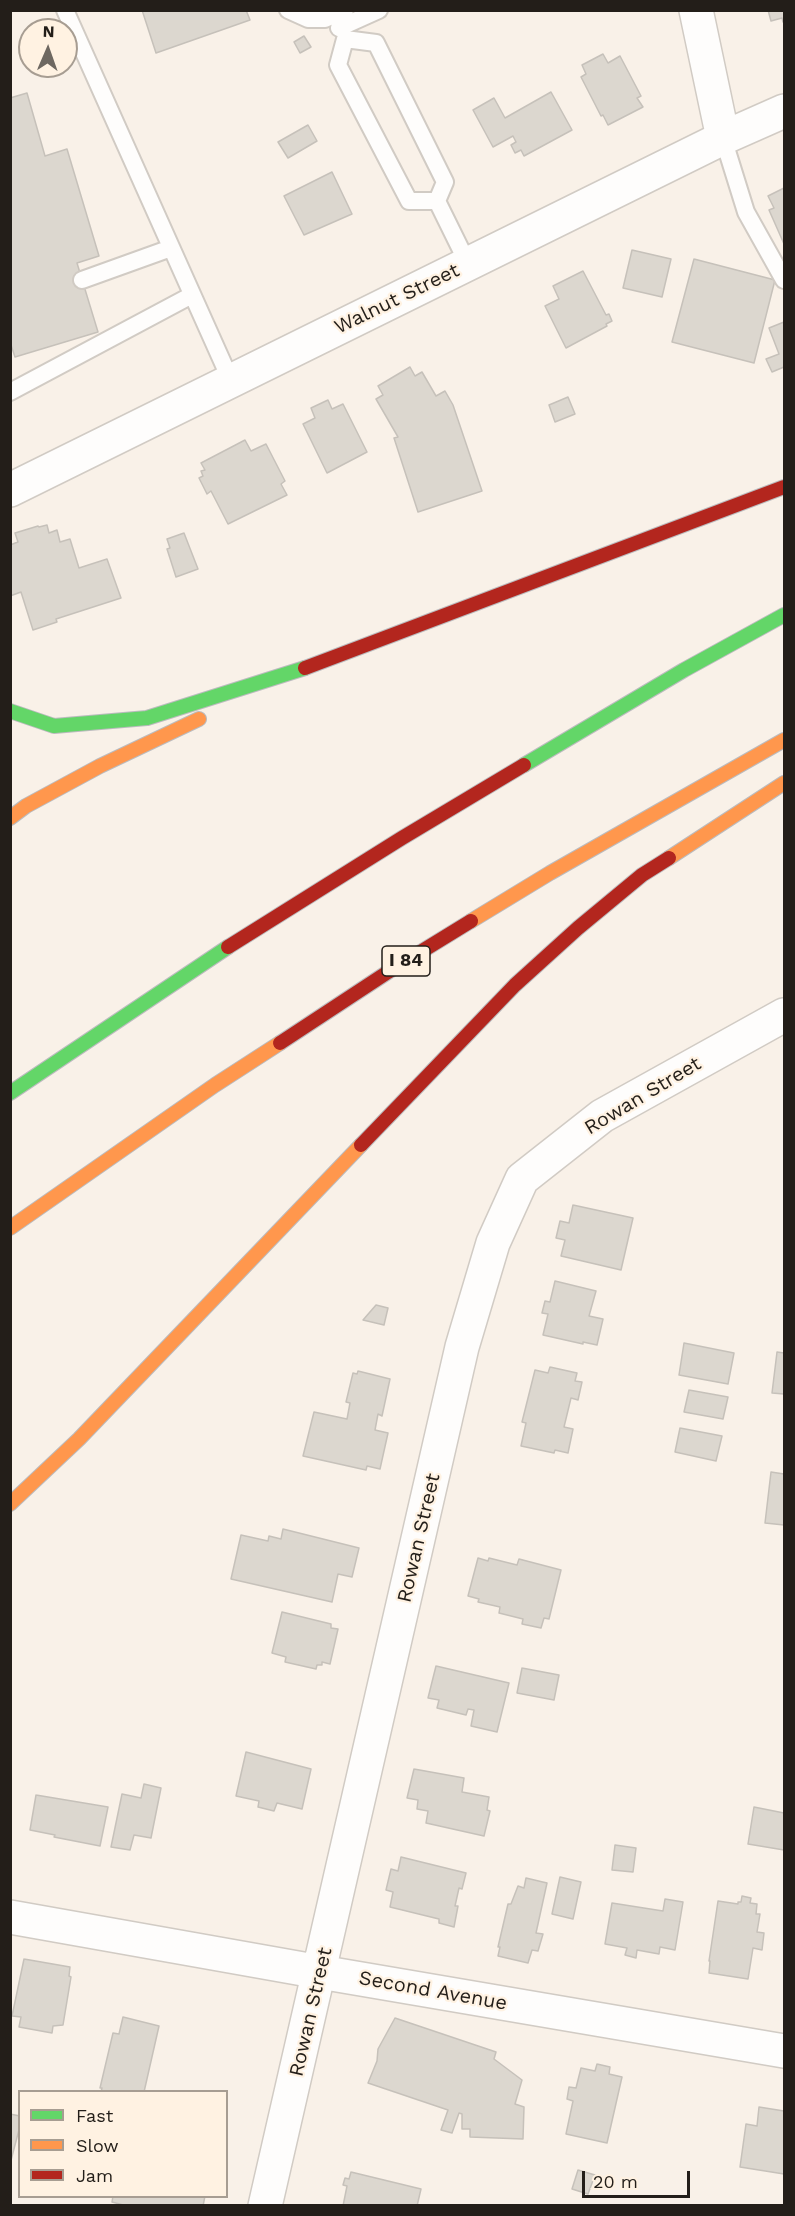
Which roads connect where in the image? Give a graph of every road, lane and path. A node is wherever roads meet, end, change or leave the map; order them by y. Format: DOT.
graph roads {
  1 [pos="65,10"];
  2 [pos="288,10"];
  3 [pos="379,10"];
  4 [pos="696,10"];
  5 [pos="340,23"];
  6 [pos="784,111"];
  7 [pos="723,138"];
  8 [pos="437,201"];
  9 [pos="171,248"];
  10 [pos="468,264"];
  11 [pos="82,280"];
  12 [pos="784,280"];
  13 [pos="192,295"];
  14 [pos="231,381"];
  15 [pos="10,392"];
  16 [pos="784,487"];
  17 [pos="10,490"];
  18 [pos="784,615"];
  19 [pos="298,671"];
  20 [pos="10,711"];
  21 [pos="784,740"];
  22 [pos="784,783"];
  23 [pos="10,818"];
  24 [pos="784,1015"];
  25 [pos="10,1093"];
  26 [pos="10,1228"];
  27 [pos="10,1504"];
  28 [pos="10,1917"];
  29 [pos="320,1972"];
  30 [pos="784,2051"];
  31 [pos="266,2205"];
  1 -- 9 [label="lane"];
  2 -- 5 [label="lane"];
  3 -- 5 [label="lane"];
  4 -- 7 [label="street"];
  5 -- 8 [label="lane"];
  5 -- 8 [label="lane"];
  6 -- 7 [label="street, Walnut Street"];
  7 -- 10 [label="street, Walnut Street"];
  7 -- 12 [label="lane"];
  8 -- 10 [label="lane"];
  9 -- 11 [label="lane"];
  9 -- 13 [label="lane"];
  10 -- 14 [label="street, Walnut Street"];
  13 -- 14 [label="lane"];
  13 -- 15 [label="lane"];
  14 -- 17 [label="street, Walnut Street"];
  16 -- 19 [label="highway"];
  18 -- 25 [label="highway"];
  19 -- 20 [label="highway"];
  19 -- 23 [label="highway"];
  21 -- 26 [label="highway, I 84"];
  22 -- 27 [label="highway"];
  24 -- 29 [label="street, Rowan Street"];
  28 -- 29 [label="street, Second Avenue"];
  29 -- 30 [label="street, Second Avenue"];
  29 -- 31 [label="street, Rowan Street"];
}
